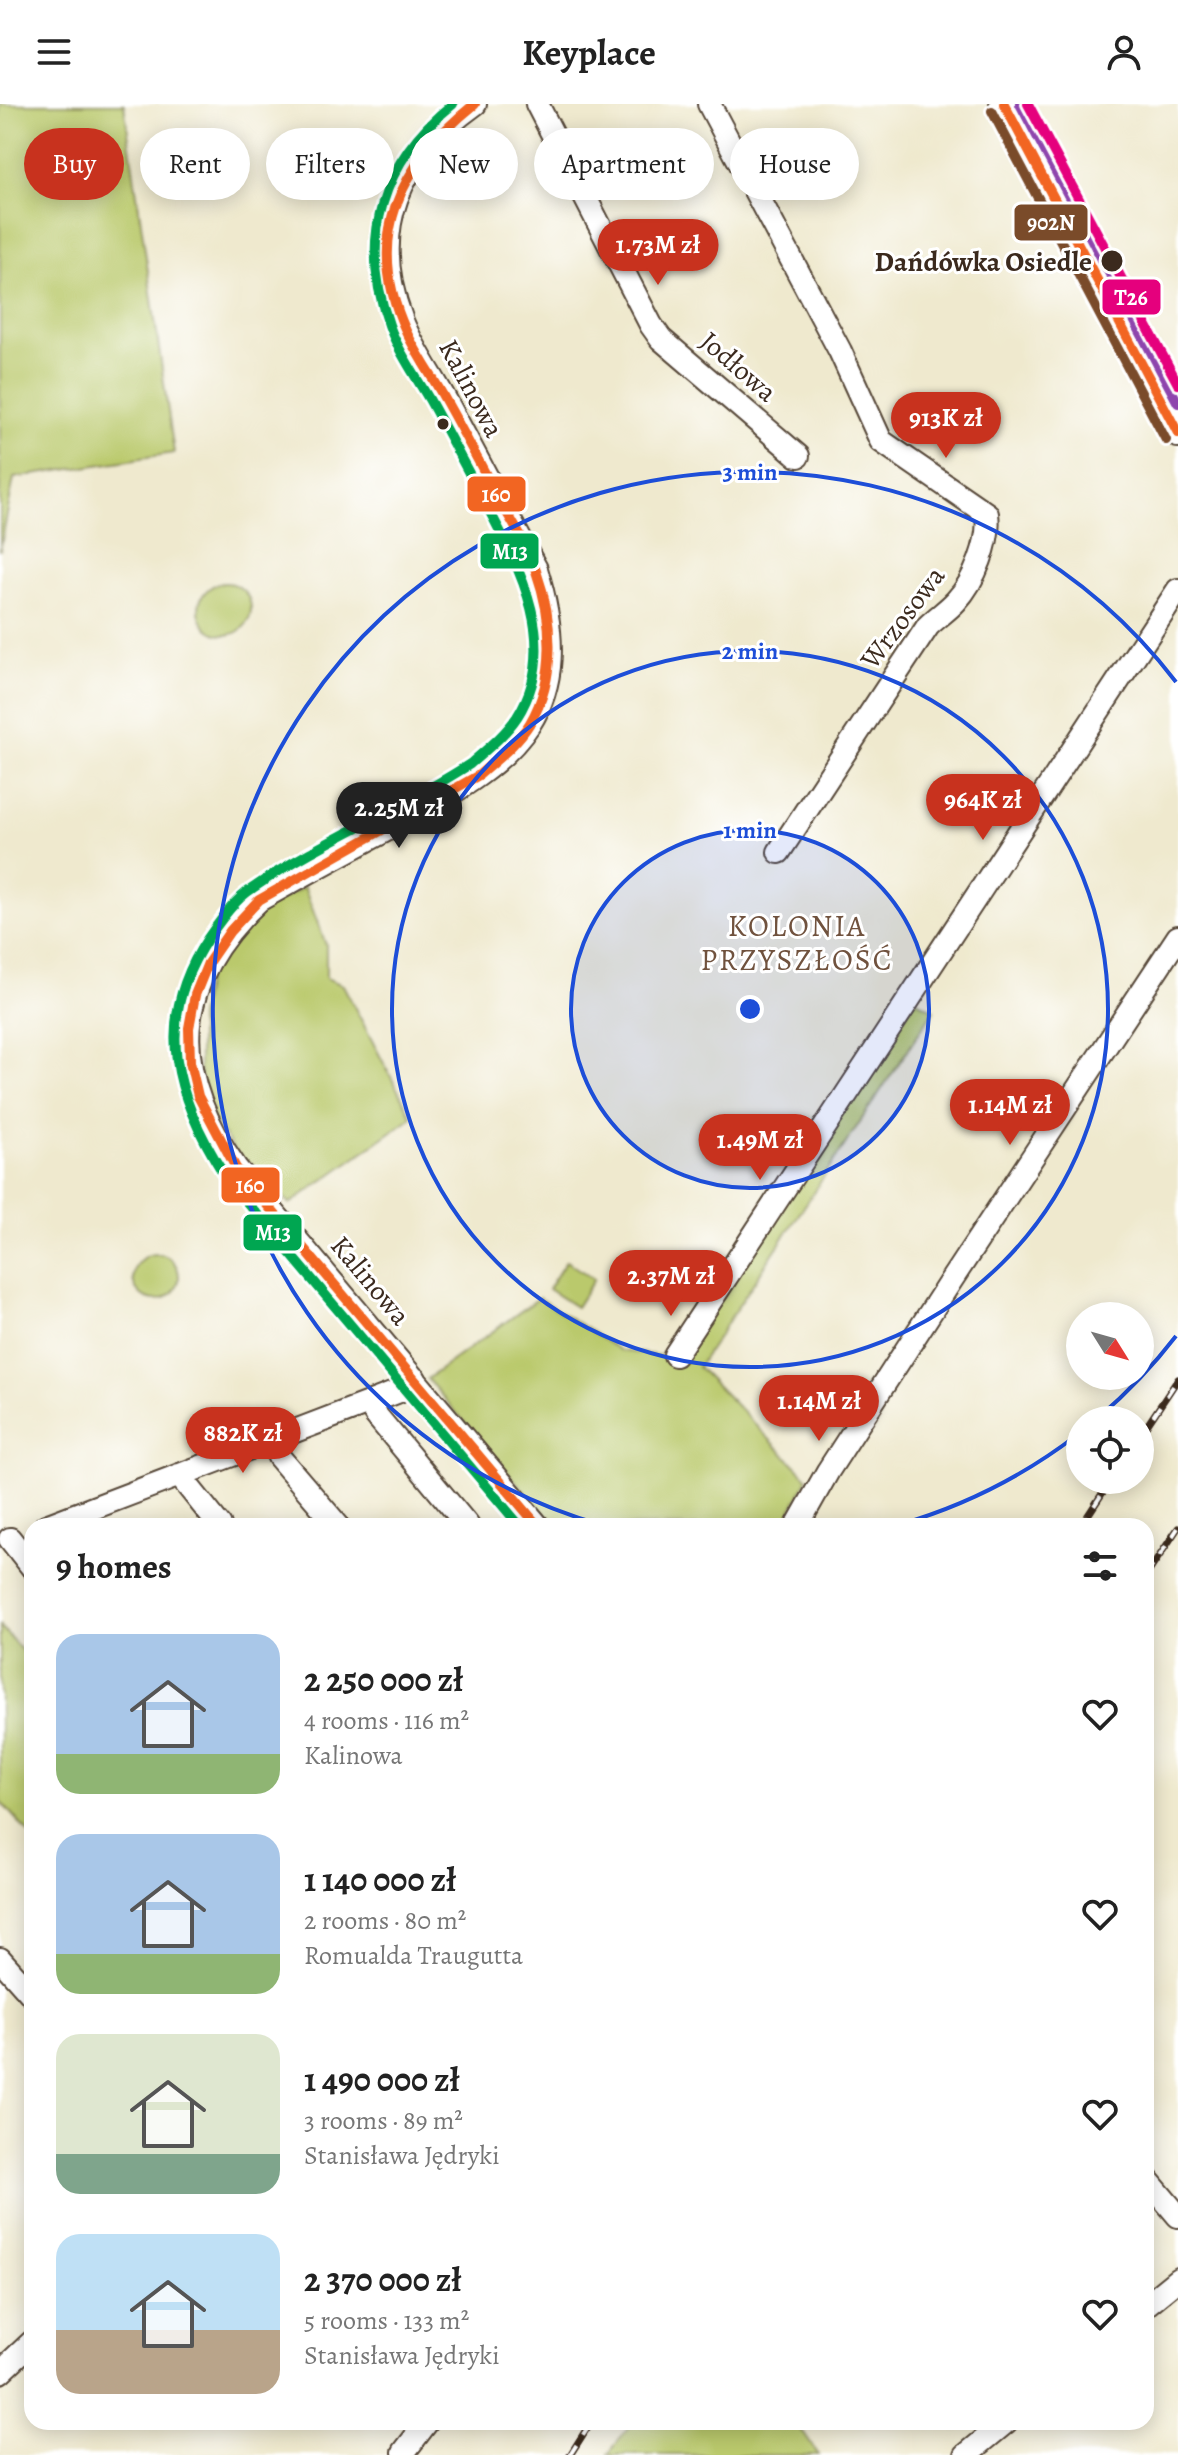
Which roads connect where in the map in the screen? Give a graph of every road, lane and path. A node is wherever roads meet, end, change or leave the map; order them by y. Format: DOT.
graph roads {
  1 [pos="475,104"];
  2 [pos="537,104"];
  3 [pos="709,104"];
  4 [pos="1004,104"];
  5 [pos="1178,433"];
  6 [pos="798,456"];
  7 [pos="1178,590"];
  8 [pos="779,852"];
  9 [pos="1178,937"];
  10 [pos="675,1355"];
  11 [pos="415,1379"];
  12 [pos="371,1402"];
  13 [pos="271,1439"];
  14 [pos="179,1475"];
  15 [pos="79,1518"];
  16 [pos="214,1518"];
  17 [pos="331,1518"];
  18 [pos="461,1518"];
  19 [pos="531,1518"];
  20 [pos="802,1518"];
  21 [pos="24,1534"];
  22 [pos="5,1540"];
  23 [pos="24,1559"];
  24 [pos="0,1959"];
  25 [pos="24,1986"];
  26 [pos="1154,2188"];
  27 [pos="1178,2216"];
  28 [pos="1178,2279"];
  29 [pos="1154,2298"];
  30 [pos="24,2350"];
  31 [pos="0,2372"];
  32 [pos="421,2430"];
  33 [pos="996,2430"];
  34 [pos="404,2452"];
  35 [pos="966,2455"];
  1 -- 11 [label="street, Kalinowa"];
  2 -- 6 [label="street, Jodłowa"];
  3 -- 8 [label="street, Wrzosowa"];
  4 -- 5 [label="main road"];
  7 -- 10 [label="street"];
  9 -- 20 [label="street"];
  11 -- 12 [label="street"];
  11 -- 19 [label="street, Kalinowa"];
  12 -- 13 [label="street"];
  12 -- 18 [label="street"];
  13 -- 14 [label="street"];
  13 -- 17 [label="street"];
  14 -- 15 [label="street"];
  14 -- 16 [label="street"];
  21 -- 22 [label="street"];
  22 -- 23 [label="street"];
  24 -- 25 [label="street"];
  26 -- 27 [label="street"];
  28 -- 29 [label="street"];
  30 -- 31 [label="street"];
  32 -- 34 [label="street"];
  33 -- 35 [label="street"];
}
